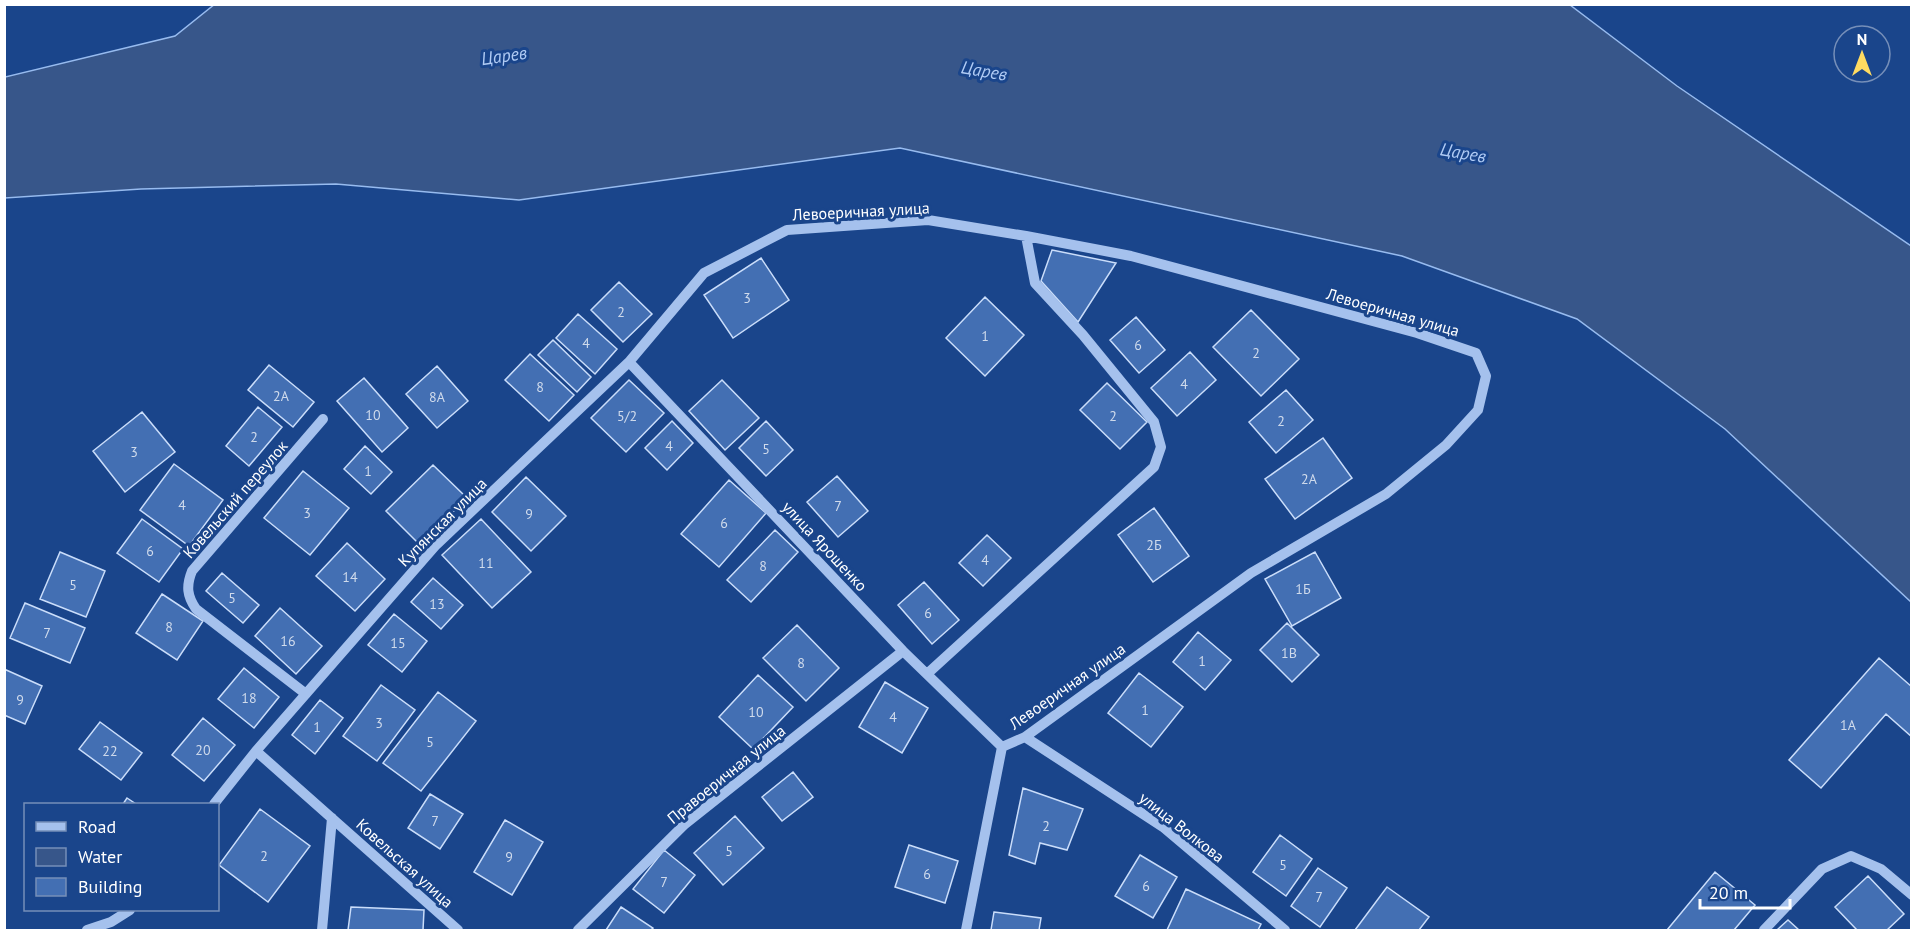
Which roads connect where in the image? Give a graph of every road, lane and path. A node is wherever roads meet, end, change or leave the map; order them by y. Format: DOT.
graph roads {
  1 [pos="1026,236"];
  2 [pos="704,273"];
  3 [pos="629,362"];
  4 [pos="323,419"];
  5 [pos="903,651"];
  6 [pos="927,674"];
  7 [pos="306,694"];
  8 [pos="1025,737"];
  9 [pos="1002,747"];
  10 [pos="256,751"];
  11 [pos="215,803"];
  12 [pos="332,818"];
  13 [pos="1911,894"];
  14 [pos="127,911"];
  15 [pos="87,930"];
  16 [pos="322,930"];
  17 [pos="458,930"];
  18 [pos="578,930"];
  19 [pos="966,930"];
  20 [pos="1285,930"];
  21 [pos="1764,930"];
  1 -- 2 [label="street, Левоеричная улица"];
  1 -- 6 [label="street"];
  1 -- 8 [label="street, Левоеричная улица"];
  2 -- 3 [label="street, Купянская улица"];
  3 -- 5 [label="street, улица Ярошенко"];
  3 -- 7 [label="street, Купянская улица"];
  4 -- 7 [label="street, Ковельский переулок"];
  5 -- 6 [label="street, улица Ярошенко"];
  5 -- 18 [label="street, Правоеричная улица"];
  6 -- 9 [label="street, улица Ярошенко"];
  7 -- 10 [label="street, Купянская улица"];
  8 -- 9 [label="street, Левоеричная улица"];
  8 -- 20 [label="street, улица Волкова"];
  9 -- 19 [label="street, Левоеричная улица"];
  10 -- 11 [label="street, Купянская улица"];
  10 -- 12 [label="street, Ковельская улица"];
  12 -- 16 [label="street, Ковельская улица"];
  12 -- 17 [label="street, Ковельская улица"];
  13 -- 21 [label="street"];
  14 -- 15 [label="street"];
}
